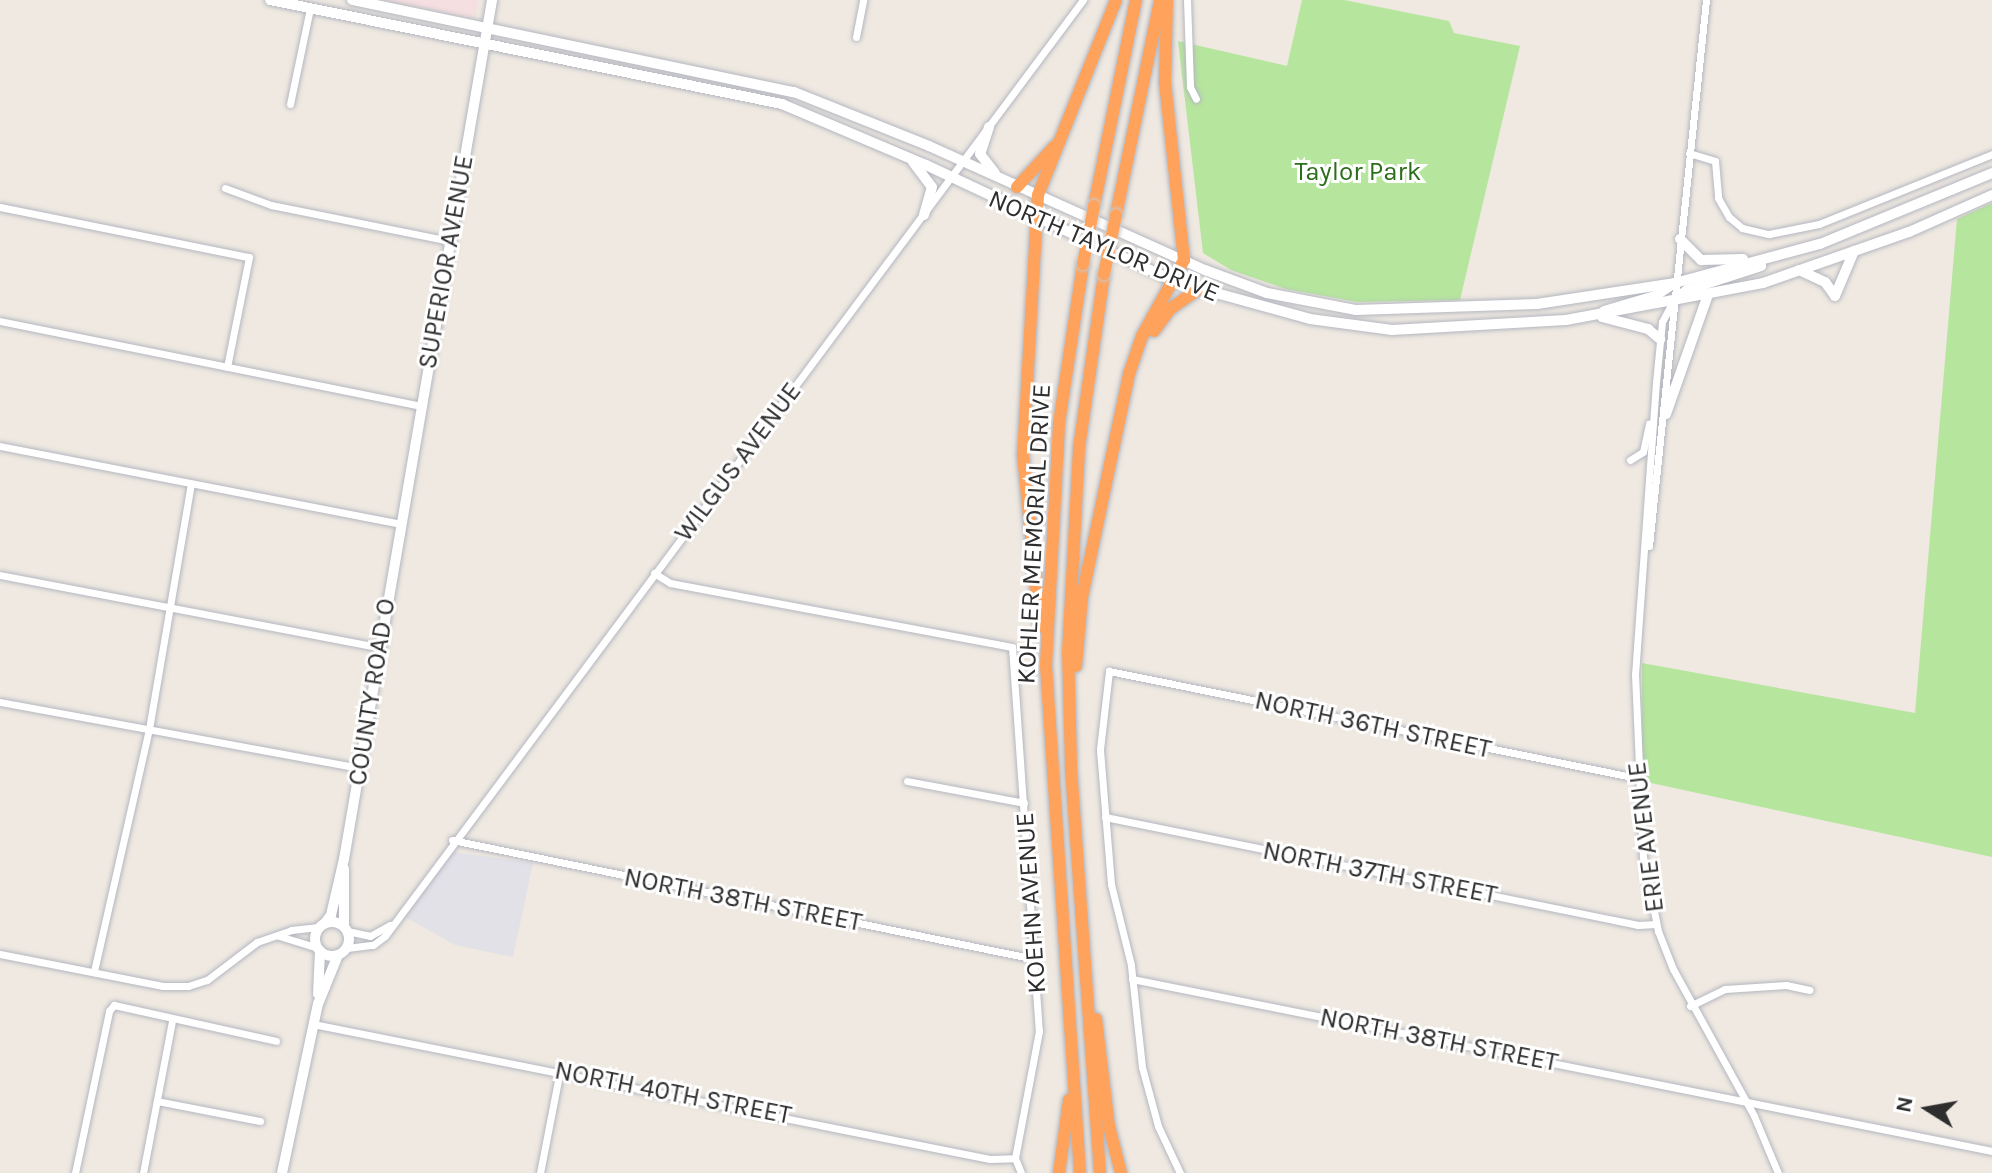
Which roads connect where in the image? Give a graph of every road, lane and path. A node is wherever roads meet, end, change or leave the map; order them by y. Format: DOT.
graph roads {
  1 [pos="270,0"];
  2 [pos="352,0"];
  3 [pos="492,0"];
  4 [pos="863,0"];
  5 [pos="1083,0"];
  6 [pos="1116,0"];
  7 [pos="1136,0"];
  8 [pos="1160,0"];
  9 [pos="1167,0"];
  10 [pos="1187,0"];
  11 [pos="1706,0"];
  12 [pos="310,8"];
  13 [pos="487,26"];
  14 [pos="856,37"];
  15 [pos="485,41"];
  16 [pos="1196,99"];
  17 [pos="290,104"];
  18 [pos="989,127"];
  19 [pos="1060,141"];
  20 [pos="1689,153"];
  21 [pos="901,154"];
  22 [pos="1992,154"];
  23 [pos="963,162"];
  24 [pos="1992,173"];
  25 [pos="951,178"];
  26 [pos="1011,184"];
  27 [pos="225,188"];
  28 [pos="1038,195"];
  29 [pos="1992,195"];
  30 [pos="0,207"];
  31 [pos="924,215"];
  32 [pos="1037,218"];
  33 [pos="1680,239"];
  34 [pos="450,241"];
  35 [pos="1854,251"];
  36 [pos="1792,253"];
  37 [pos="1184,260"];
  38 [pos="1799,270"];
  39 [pos="1176,282"];
  40 [pos="1675,283"];
  41 [pos="1197,290"];
  42 [pos="1708,295"];
  43 [pos="1672,303"];
  44 [pos="1596,315"];
  45 [pos="0,321"];
  46 [pos="1660,339"];
  47 [pos="227,367"];
  48 [pos="1656,382"];
  49 [pos="421,406"];
  50 [pos="1666,414"];
  51 [pos="1113,443"];
  52 [pos="0,446"];
  53 [pos="1630,460"];
  54 [pos="191,484"];
  55 [pos="400,524"];
  56 [pos="1645,568"];
  57 [pos="654,573"];
  58 [pos="0,575"];
  59 [pos="170,607"];
  60 [pos="379,647"];
  61 [pos="1046,665"];
  62 [pos="0,702"];
  63 [pos="149,729"];
  64 [pos="1070,745"];
  65 [pos="359,768"];
  66 [pos="1637,778"];
  67 [pos="907,781"];
  68 [pos="1024,803"];
  69 [pos="1105,817"];
  70 [pos="452,840"];
  71 [pos="344,859"];
  72 [pos="392,923"];
  73 [pos="1656,924"];
  74 [pos="322,925"];
  75 [pos="345,928"];
  76 [pos="273,937"];
  77 [pos="318,949"];
  78 [pos="343,951"];
  79 [pos="1085,952"];
  80 [pos="0,954"];
  81 [pos="1035,959"];
  82 [pos="94,971"];
  83 [pos="1132,979"];
  84 [pos="1809,990"];
  85 [pos="1067,996"];
  86 [pos="318,1004"];
  87 [pos="1690,1006"];
  88 [pos="172,1021"];
  89 [pos="313,1024"];
  90 [pos="276,1041"];
  91 [pos="560,1070"];
  92 [pos="1745,1100"];
  93 [pos="157,1101"];
  94 [pos="260,1121"];
  95 [pos="1992,1151"];
  96 [pos="1015,1158"];
  97 [pos="75,1173"];
  98 [pos="143,1173"];
  99 [pos="282,1173"];
  100 [pos="540,1173"];
  101 [pos="1021,1173"];
  102 [pos="1059,1173"];
  103 [pos="1080,1173"];
  104 [pos="1100,1173"];
  105 [pos="1121,1173"];
  106 [pos="1180,1173"];
  107 [pos="1778,1173"];
  1 -- 12 [label="main road, NORTH TAYLOR DRIVE"];
  2 -- 13 [label="main road, NORTH TAYLOR DRIVE"];
  3 -- 13 [label="main road, SUPERIOR AVENUE"];
  4 -- 14 [label="street"];
  5 -- 18 [label="street, WILGUS AVENUE"];
  6 -- 19 [label="highway"];
  7 -- 61 [label="highway, KOHLER MEMORIAL DRIVE, bridge"];
  8 -- 64 [label="highway, KOHLER MEMORIAL DRIVE, bridge"];
  9 -- 37 [label="highway"];
  10 -- 16 [label="street"];
  11 -- 20 [label="street, ERIE AVENUE"];
  12 -- 15 [label="main road, NORTH TAYLOR DRIVE"];
  12 -- 17 [label="street"];
  13 -- 15 [label="main road, SUPERIOR AVENUE"];
  13 -- 23 [label="main road, NORTH TAYLOR DRIVE"];
  15 -- 21 [label="main road, NORTH TAYLOR DRIVE"];
  15 -- 34 [label="main road, SUPERIOR AVENUE"];
  18 -- 23 [label="street, WILGUS AVENUE"];
  18 -- 26 [label="main road"];
  19 -- 26 [label="highway"];
  19 -- 28 [label="highway"];
  20 -- 22 [label="street"];
  20 -- 33 [label="street, ERIE AVENUE"];
  21 -- 25 [label="main road, NORTH TAYLOR DRIVE"];
  21 -- 31 [label="main road"];
  23 -- 25 [label="street, WILGUS AVENUE"];
  23 -- 26 [label="main road, NORTH TAYLOR DRIVE"];
  24 -- 36 [label="main road, NORTH TAYLOR DRIVE"];
  25 -- 31 [label="street, WILGUS AVENUE"];
  25 -- 32 [label="main road, NORTH TAYLOR DRIVE"];
  26 -- 28 [label="main road, NORTH TAYLOR DRIVE"];
  27 -- 34 [label="street"];
  28 -- 32 [label="highway"];
  28 -- 37 [label="main road, NORTH TAYLOR DRIVE"];
  29 -- 35 [label="main road, NORTH TAYLOR DRIVE"];
  30 -- 47 [label="street"];
  31 -- 57 [label="street, WILGUS AVENUE"];
  32 -- 39 [label="main road, NORTH TAYLOR DRIVE"];
  32 -- 61 [label="highway"];
  33 -- 36 [label="main road"];
  33 -- 40 [label="street, ERIE AVENUE"];
  34 -- 49 [label="main road, SUPERIOR AVENUE"];
  35 -- 38 [label="main road, NORTH TAYLOR DRIVE"];
  35 -- 38 [label="main road"];
  36 -- 40 [label="main road, NORTH TAYLOR DRIVE"];
  36 -- 43 [label="main road"];
  37 -- 39 [label="highway"];
  37 -- 40 [label="main road, NORTH TAYLOR DRIVE"];
  38 -- 42 [label="main road, NORTH TAYLOR DRIVE"];
  39 -- 41 [label="main road, NORTH TAYLOR DRIVE"];
  39 -- 51 [label="highway"];
  40 -- 43 [label="street, ERIE AVENUE"];
  40 -- 44 [label="main road"];
  41 -- 44 [label="main road, NORTH TAYLOR DRIVE"];
  41 -- 51 [label="highway"];
  42 -- 43 [label="main road, NORTH TAYLOR DRIVE"];
  42 -- 50 [label="main road"];
  43 -- 44 [label="main road, NORTH TAYLOR DRIVE"];
  43 -- 46 [label="street, ERIE AVENUE"];
  43 -- 50 [label="street, ERIE AVENUE"];
  44 -- 46 [label="main road"];
  45 -- 47 [label="street"];
  46 -- 48 [label="street, ERIE AVENUE"];
  47 -- 49 [label="street"];
  48 -- 53 [label="street"];
  48 -- 56 [label="street, ERIE AVENUE"];
  49 -- 55 [label="main road, SUPERIOR AVENUE"];
  50 -- 56 [label="street, ERIE AVENUE"];
  51 -- 64 [label="highway"];
  52 -- 54 [label="street"];
  54 -- 55 [label="street"];
  54 -- 59 [label="street"];
  55 -- 60 [label="main road, COUNTY ROAD O"];
  56 -- 66 [label="street, ERIE AVENUE"];
  57 -- 68 [label="street, KOEHN AVENUE"];
  57 -- 70 [label="street, WILGUS AVENUE"];
  58 -- 59 [label="street"];
  59 -- 60 [label="street"];
  59 -- 63 [label="street"];
  60 -- 65 [label="main road, COUNTY ROAD O"];
  61 -- 85 [label="highway, KOHLER MEMORIAL DRIVE"];
  62 -- 63 [label="street"];
  63 -- 65 [label="street"];
  63 -- 82 [label="street"];
  64 -- 79 [label="highway, KOHLER MEMORIAL DRIVE"];
  65 -- 71 [label="main road, COUNTY ROAD O"];
  66 -- 69 [label="street, NORTH 36TH STREET"];
  66 -- 73 [label="street, ERIE AVENUE"];
  67 -- 68 [label="street"];
  68 -- 81 [label="street, KOEHN AVENUE"];
  69 -- 73 [label="street, NORTH 37TH STREET"];
  69 -- 83 [label="street"];
  70 -- 72 [label="street, WILGUS AVENUE"];
  70 -- 81 [label="street, NORTH 38TH STREET"];
  71 -- 74 [label="main road, COUNTY ROAD O"];
  71 -- 75 [label="main road, COUNTY ROAD O"];
  72 -- 75 [label="street"];
  72 -- 78 [label="street, WILGUS AVENUE"];
  73 -- 87 [label="street, ERIE AVENUE"];
  74 -- 75 [label="main road"];
  74 -- 76 [label="street"];
  74 -- 77 [label="main road, COUNTY ROAD O"];
  75 -- 78 [label="main road, COUNTY ROAD O"];
  76 -- 77 [label="street"];
  76 -- 82 [label="street"];
  77 -- 78 [label="main road"];
  77 -- 86 [label="main road, COUNTY ROAD O"];
  78 -- 86 [label="main road"];
  79 -- 104 [label="highway, KOHLER MEMORIAL DRIVE"];
  79 -- 105 [label="highway"];
  80 -- 82 [label="street"];
  81 -- 96 [label="street, KOEHN AVENUE"];
  83 -- 92 [label="street, NORTH 38TH STREET"];
  83 -- 106 [label="street"];
  84 -- 87 [label="street"];
  85 -- 102 [label="highway"];
  85 -- 103 [label="highway, KOHLER MEMORIAL DRIVE"];
  86 -- 89 [label="main road"];
  87 -- 92 [label="street, ERIE AVENUE"];
  88 -- 90 [label="street"];
  88 -- 93 [label="street"];
  88 -- 97 [label="street"];
  89 -- 91 [label="street, NORTH 40TH STREET"];
  89 -- 99 [label="main road"];
  91 -- 96 [label="street, NORTH 40TH STREET"];
  91 -- 100 [label="street"];
  92 -- 95 [label="street, NORTH 38TH STREET"];
  92 -- 107 [label="street, ERIE AVENUE"];
  93 -- 94 [label="street"];
  93 -- 98 [label="street"];
  96 -- 101 [label="street"];
}
